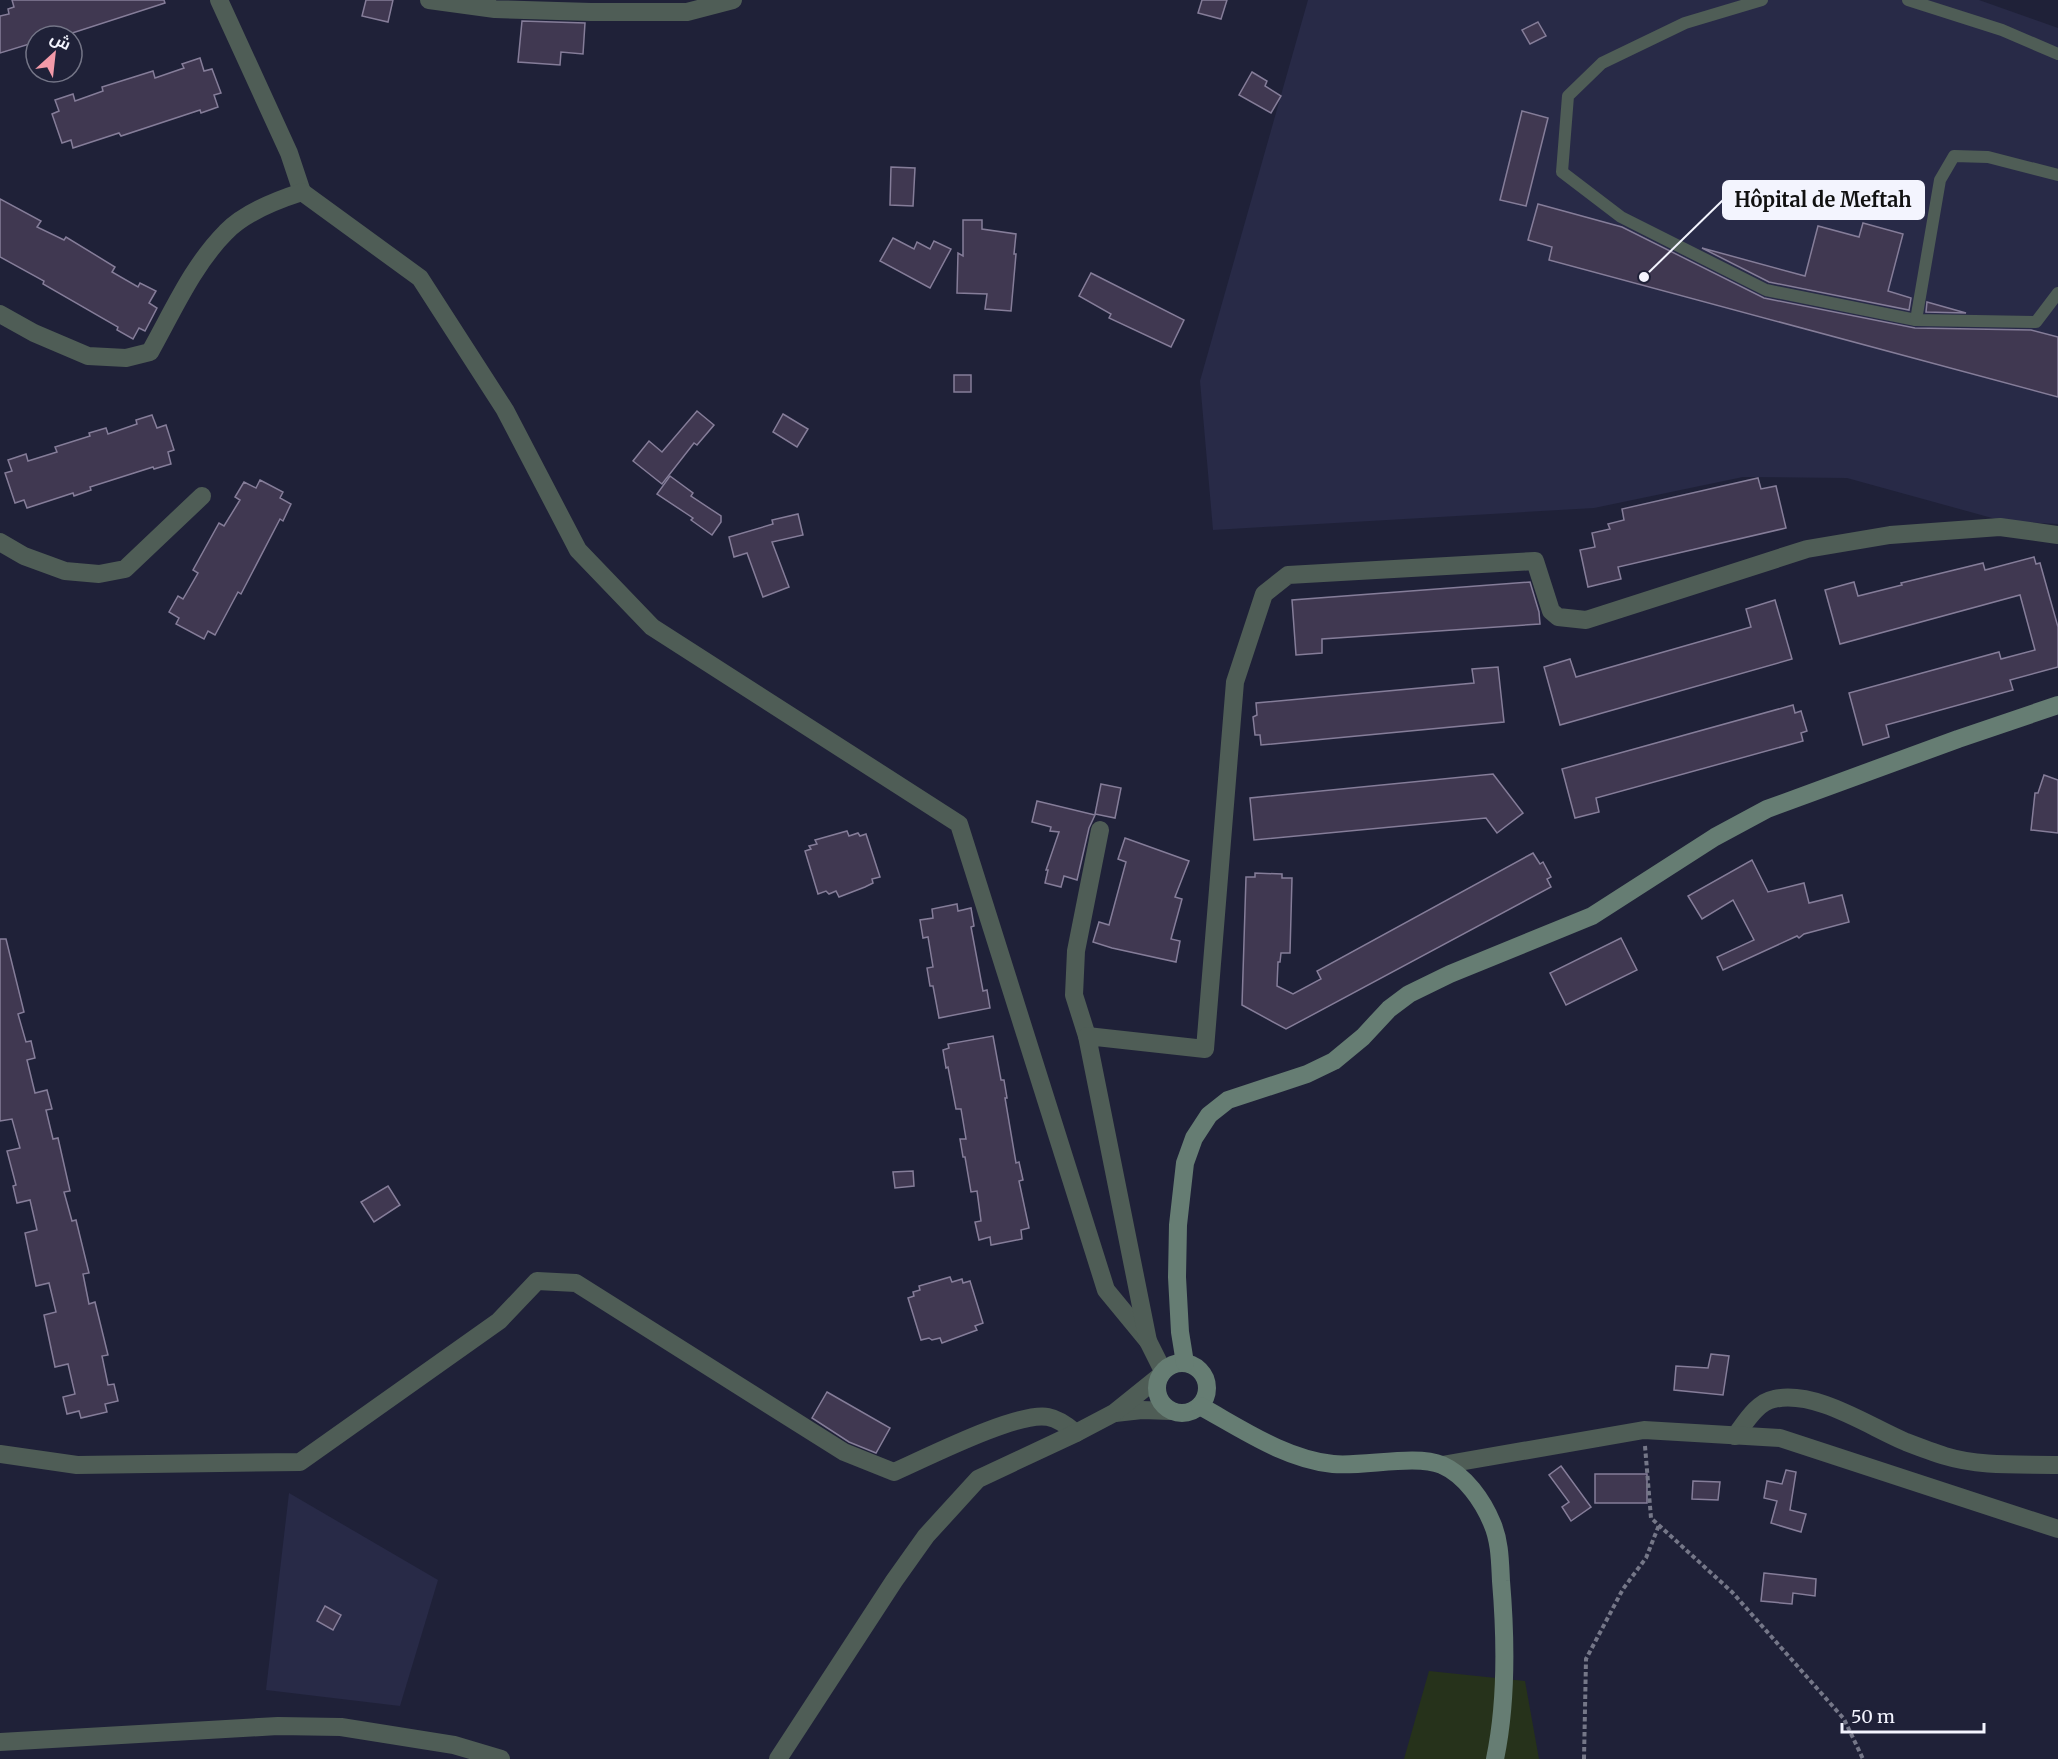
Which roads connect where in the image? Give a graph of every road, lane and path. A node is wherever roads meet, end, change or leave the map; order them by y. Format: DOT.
graph roads {
  1 [pos="219,0"];
  2 [pos="429,0"];
  3 [pos="733,0"];
  4 [pos="1762,0"];
  5 [pos="1908,0"];
  6 [pos="455,2"];
  7 [pos="685,6"];
  8 [pos="2058,54"];
  9 [pos="2058,175"];
  10 [pos="302,192"];
  11 [pos="2058,293"];
  12 [pos="2054,306"];
  13 [pos="0,314"];
  14 [pos="1916,320"];
  15 [pos="202,496"];
  16 [pos="2058,536"];
  17 [pos="0,542"];
  18 [pos="2058,705"];
  19 [pos="1100,830"];
  20 [pos="1087,1036"];
  21 [pos="1148,1341"];
  22 [pos="1185,1363"];
  23 [pos="1161,1373"];
  24 [pos="1200,1406"];
  25 [pos="1171,1411"];
  26 [pos="1114,1413"];
  27 [pos="1644,1430"];
  28 [pos="1076,1433"];
  29 [pos="1735,1436"];
  30 [pos="0,1454"];
  31 [pos="1442,1465"];
  32 [pos="2058,1465"];
  33 [pos="1659,1525"];
  34 [pos="2058,1529"];
  35 [pos="0,1742"];
  36 [pos="501,1759"];
  37 [pos="778,1759"];
  38 [pos="1495,1759"];
  39 [pos="1584,1759"];
  40 [pos="1863,1759"];
  1 -- 10 [label="street"];
  2 -- 6 [label="street"];
  3 -- 7 [label="street"];
  4 -- 14 [label="lane"];
  5 -- 8 [label="lane"];
  6 -- 7 [label="street"];
  9 -- 14 [label="lane"];
  10 -- 13 [label="street"];
  10 -- 21 [label="street"];
  11 -- 12 [label="lane"];
  12 -- 14 [label="lane"];
  15 -- 17 [label="street"];
  16 -- 20 [label="street"];
  18 -- 22 [label="main road"];
  19 -- 20 [label="street"];
  20 -- 21 [label="street"];
  21 -- 23 [label="street"];
  22 -- 23 [label="main road"];
  22 -- 24 [label="main road"];
  23 -- 25 [label="main road"];
  23 -- 26 [label="street"];
  24 -- 25 [label="main road"];
  24 -- 31 [label="main road"];
  25 -- 26 [label="street"];
  26 -- 28 [label="street"];
  27 -- 29 [label="street"];
  27 -- 31 [label="street"];
  27 -- 33 [label="path"];
  28 -- 30 [label="street"];
  28 -- 37 [label="street"];
  29 -- 32 [label="street"];
  29 -- 34 [label="street"];
  31 -- 38 [label="main road"];
  33 -- 39 [label="path"];
  33 -- 40 [label="path"];
  35 -- 36 [label="street"];
}
